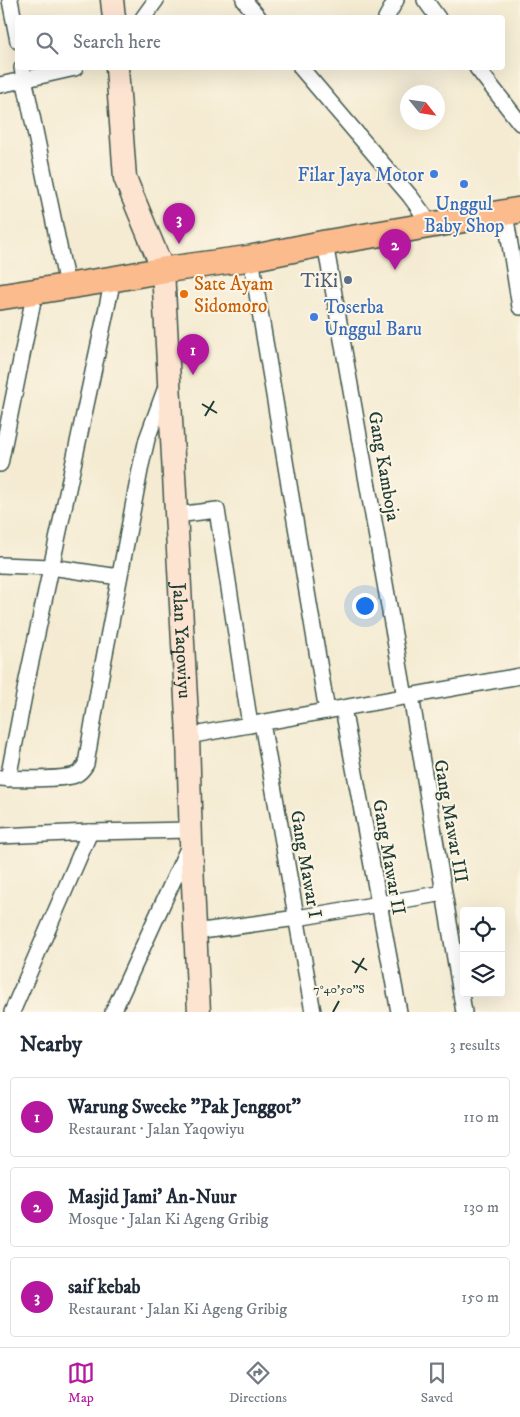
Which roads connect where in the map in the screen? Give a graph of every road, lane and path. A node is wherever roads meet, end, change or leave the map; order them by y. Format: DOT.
graph roads {
  1 [pos="10,0"];
  2 [pos="112,0"];
  3 [pos="156,0"];
  4 [pos="244,0"];
  5 [pos="396,0"];
  6 [pos="425,0"];
  7 [pos="114,15"];
  8 [pos="145,15"];
  9 [pos="256,15"];
  10 [pos="388,15"];
  11 [pos="436,15"];
  12 [pos="15,26"];
  13 [pos="54,70"];
  14 [pos="117,70"];
  15 [pos="303,70"];
  16 [pos="479,70"];
  17 [pos="23,73"];
  18 [pos="0,85"];
  19 [pos="520,123"];
  20 [pos="512,212"];
  21 [pos="432,226"];
  22 [pos="325,242"];
  23 [pos="251,258"];
  24 [pos="163,270"];
  25 [pos="113,279"];
  26 [pos="67,285"];
  27 [pos="35,291"];
  28 [pos="0,297"];
  29 [pos="520,307"];
  30 [pos="170,376"];
  31 [pos="0,464"];
  32 [pos="176,515"];
  33 [pos="0,565"];
  34 [pos="51,567"];
  35 [pos="119,577"];
  36 [pos="520,676"];
  37 [pos="408,696"];
  38 [pos="343,708"];
  39 [pos="327,711"];
  40 [pos="256,724"];
  41 [pos="188,736"];
  42 [pos="4,779"];
  43 [pos="90,832"];
  44 [pos="0,836"];
  45 [pos="191,836"];
  46 [pos="444,893"];
  47 [pos="379,905"];
  48 [pos="297,918"];
  49 [pos="195,932"];
  50 [pos="12,1012"];
  51 [pos="113,1012"];
  52 [pos="199,1012"];
  53 [pos="313,1012"];
  54 [pos="399,1012"];
  55 [pos="464,1012"];
  1 -- 12 [label="street"];
  2 -- 7 [label="street"];
  3 -- 8 [label="street"];
  4 -- 9 [label="street"];
  5 -- 10 [label="street"];
  6 -- 11 [label="street"];
  13 -- 17 [label="street"];
  14 -- 24 [label="street, Jalan Yaqowiyu"];
  15 -- 21 [label="street"];
  16 -- 19 [label="street"];
  17 -- 18 [label="street"];
  17 -- 26 [label="street"];
  20 -- 21 [label="main road"];
  20 -- 29 [label="street"];
  21 -- 22 [label="main road"];
  22 -- 23 [label="main road"];
  22 -- 37 [label="street, Gang Kamboja"];
  23 -- 24 [label="main road"];
  23 -- 39 [label="street"];
  24 -- 25 [label="main road"];
  24 -- 30 [label="street, Jalan Yaqowiyu"];
  25 -- 26 [label="main road"];
  25 -- 34 [label="street"];
  26 -- 27 [label="main road"];
  27 -- 28 [label="main road"];
  27 -- 31 [label="street"];
  30 -- 32 [label="street, Jalan Yaqowiyu"];
  30 -- 35 [label="street"];
  32 -- 40 [label="street, Gang Mawar I"];
  32 -- 41 [label="street, Jalan Yaqowiyu"];
  33 -- 34 [label="street"];
  34 -- 35 [label="street"];
  34 -- 42 [label="street"];
  35 -- 42 [label="street"];
  36 -- 37 [label="street"];
  37 -- 38 [label="street"];
  37 -- 46 [label="street, Gang Mawar III"];
  38 -- 39 [label="street"];
  38 -- 47 [label="street, Gang Mawar II"];
  39 -- 40 [label="street"];
  40 -- 41 [label="street"];
  40 -- 48 [label="street, Gang Mawar I"];
  41 -- 45 [label="street, Jalan Yaqowiyu"];
  43 -- 44 [label="street"];
  43 -- 45 [label="street"];
  43 -- 50 [label="street"];
  45 -- 49 [label="street, Jalan Yaqowiyu"];
  45 -- 51 [label="street"];
  46 -- 47 [label="street"];
  46 -- 55 [label="street, Gang Mawar III"];
  47 -- 48 [label="street"];
  47 -- 54 [label="street, Gang Mawar II"];
  48 -- 49 [label="street"];
  48 -- 53 [label="street, Gang Mawar I"];
  49 -- 52 [label="street, Jalan Yaqowiyu"];
}
